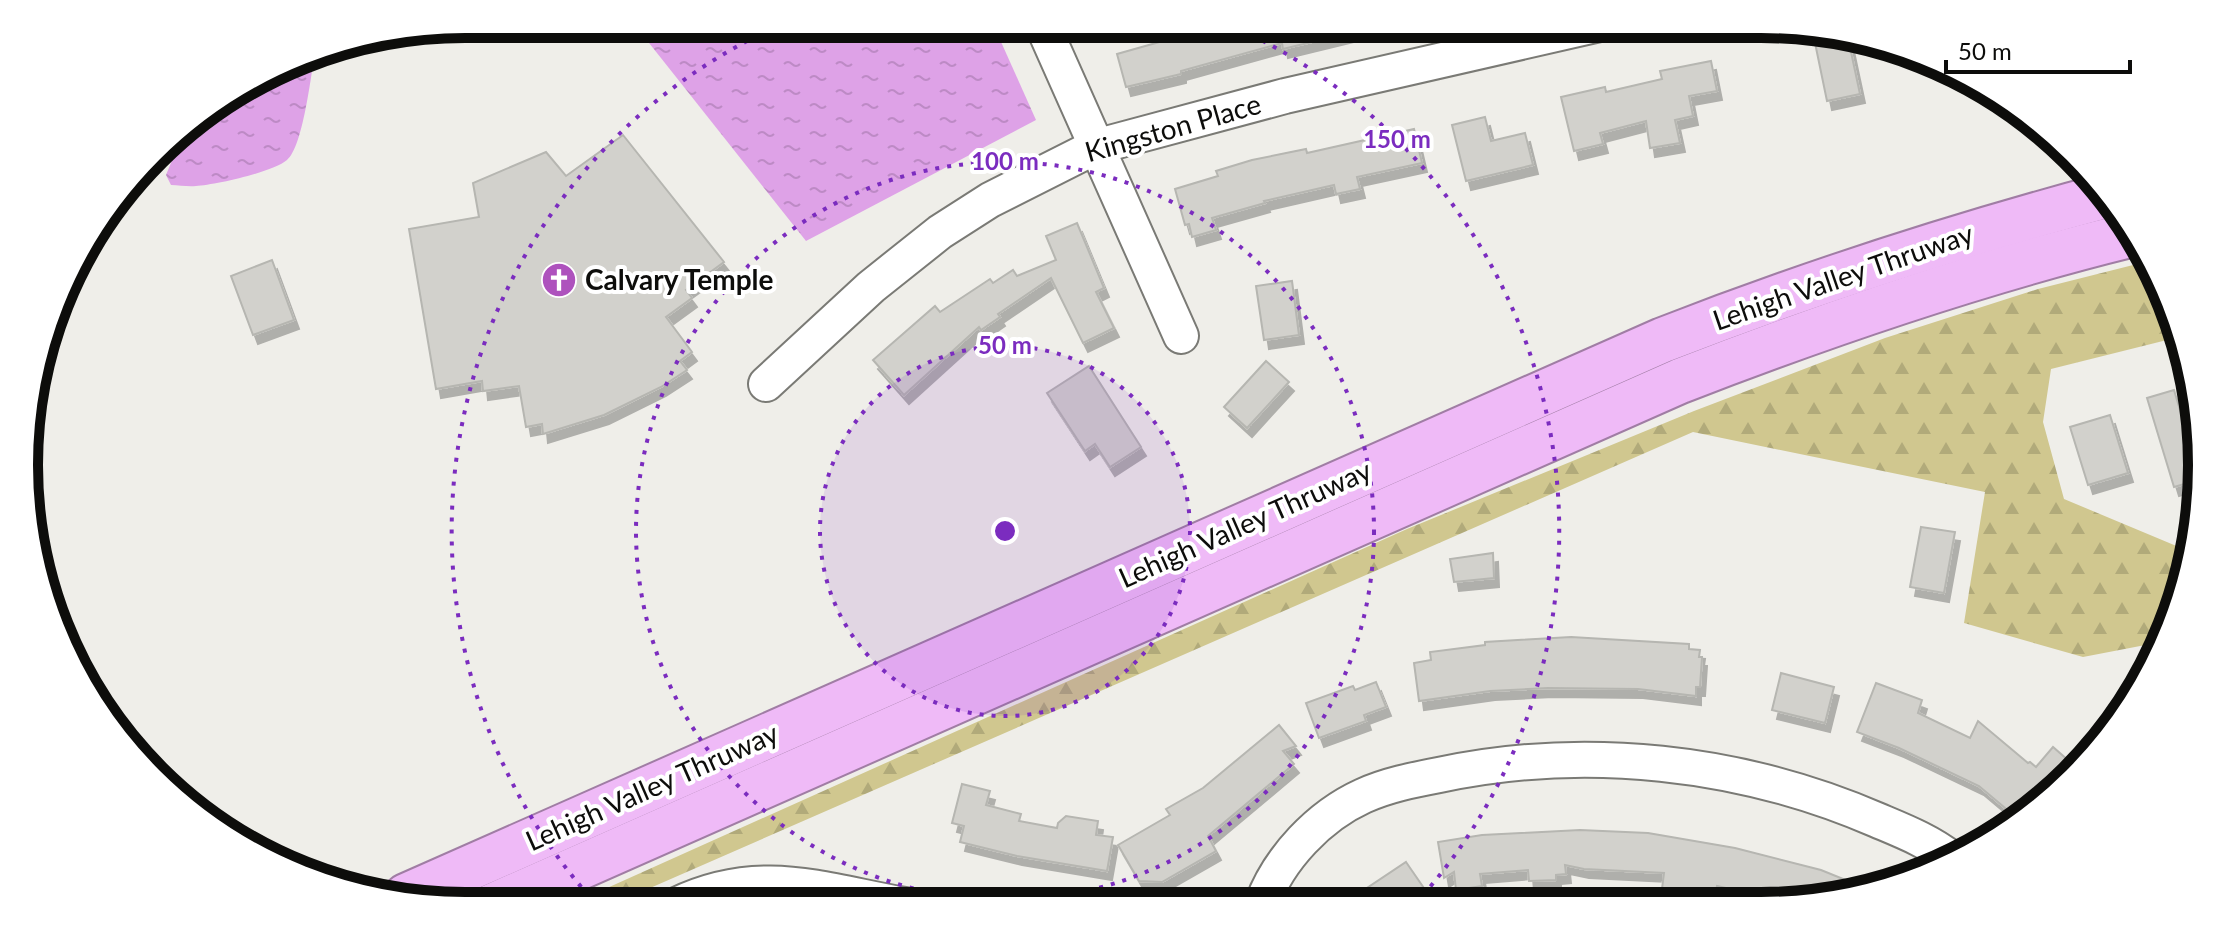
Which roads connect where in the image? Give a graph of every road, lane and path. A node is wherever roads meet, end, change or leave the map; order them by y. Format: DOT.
graph roads {
  1 [pos="1048,38"];
  2 [pos="1539,38"];
  3 [pos="1095,147"];
  4 [pos="2095,199"];
  5 [pos="2122,237"];
  6 [pos="1181,336"];
  7 [pos="766,384"];
  8 [pos="1941,852"];
  9 [pos="421,889"];
  10 [pos="524,892"];
  11 [pos="709,892"];
  12 [pos="833,892"];
  13 [pos="1268,892"];
  1 -- 3 [label="street"];
  2 -- 3 [label="street, Kingston Place"];
  3 -- 6 [label="street"];
  3 -- 7 [label="street, Kingston Place"];
  4 -- 9 [label="highway, Lehigh Valley Thruway"];
  5 -- 10 [label="highway, Lehigh Valley Thruway"];
  8 -- 13 [label="street"];
  11 -- 12 [label="street"];
}
